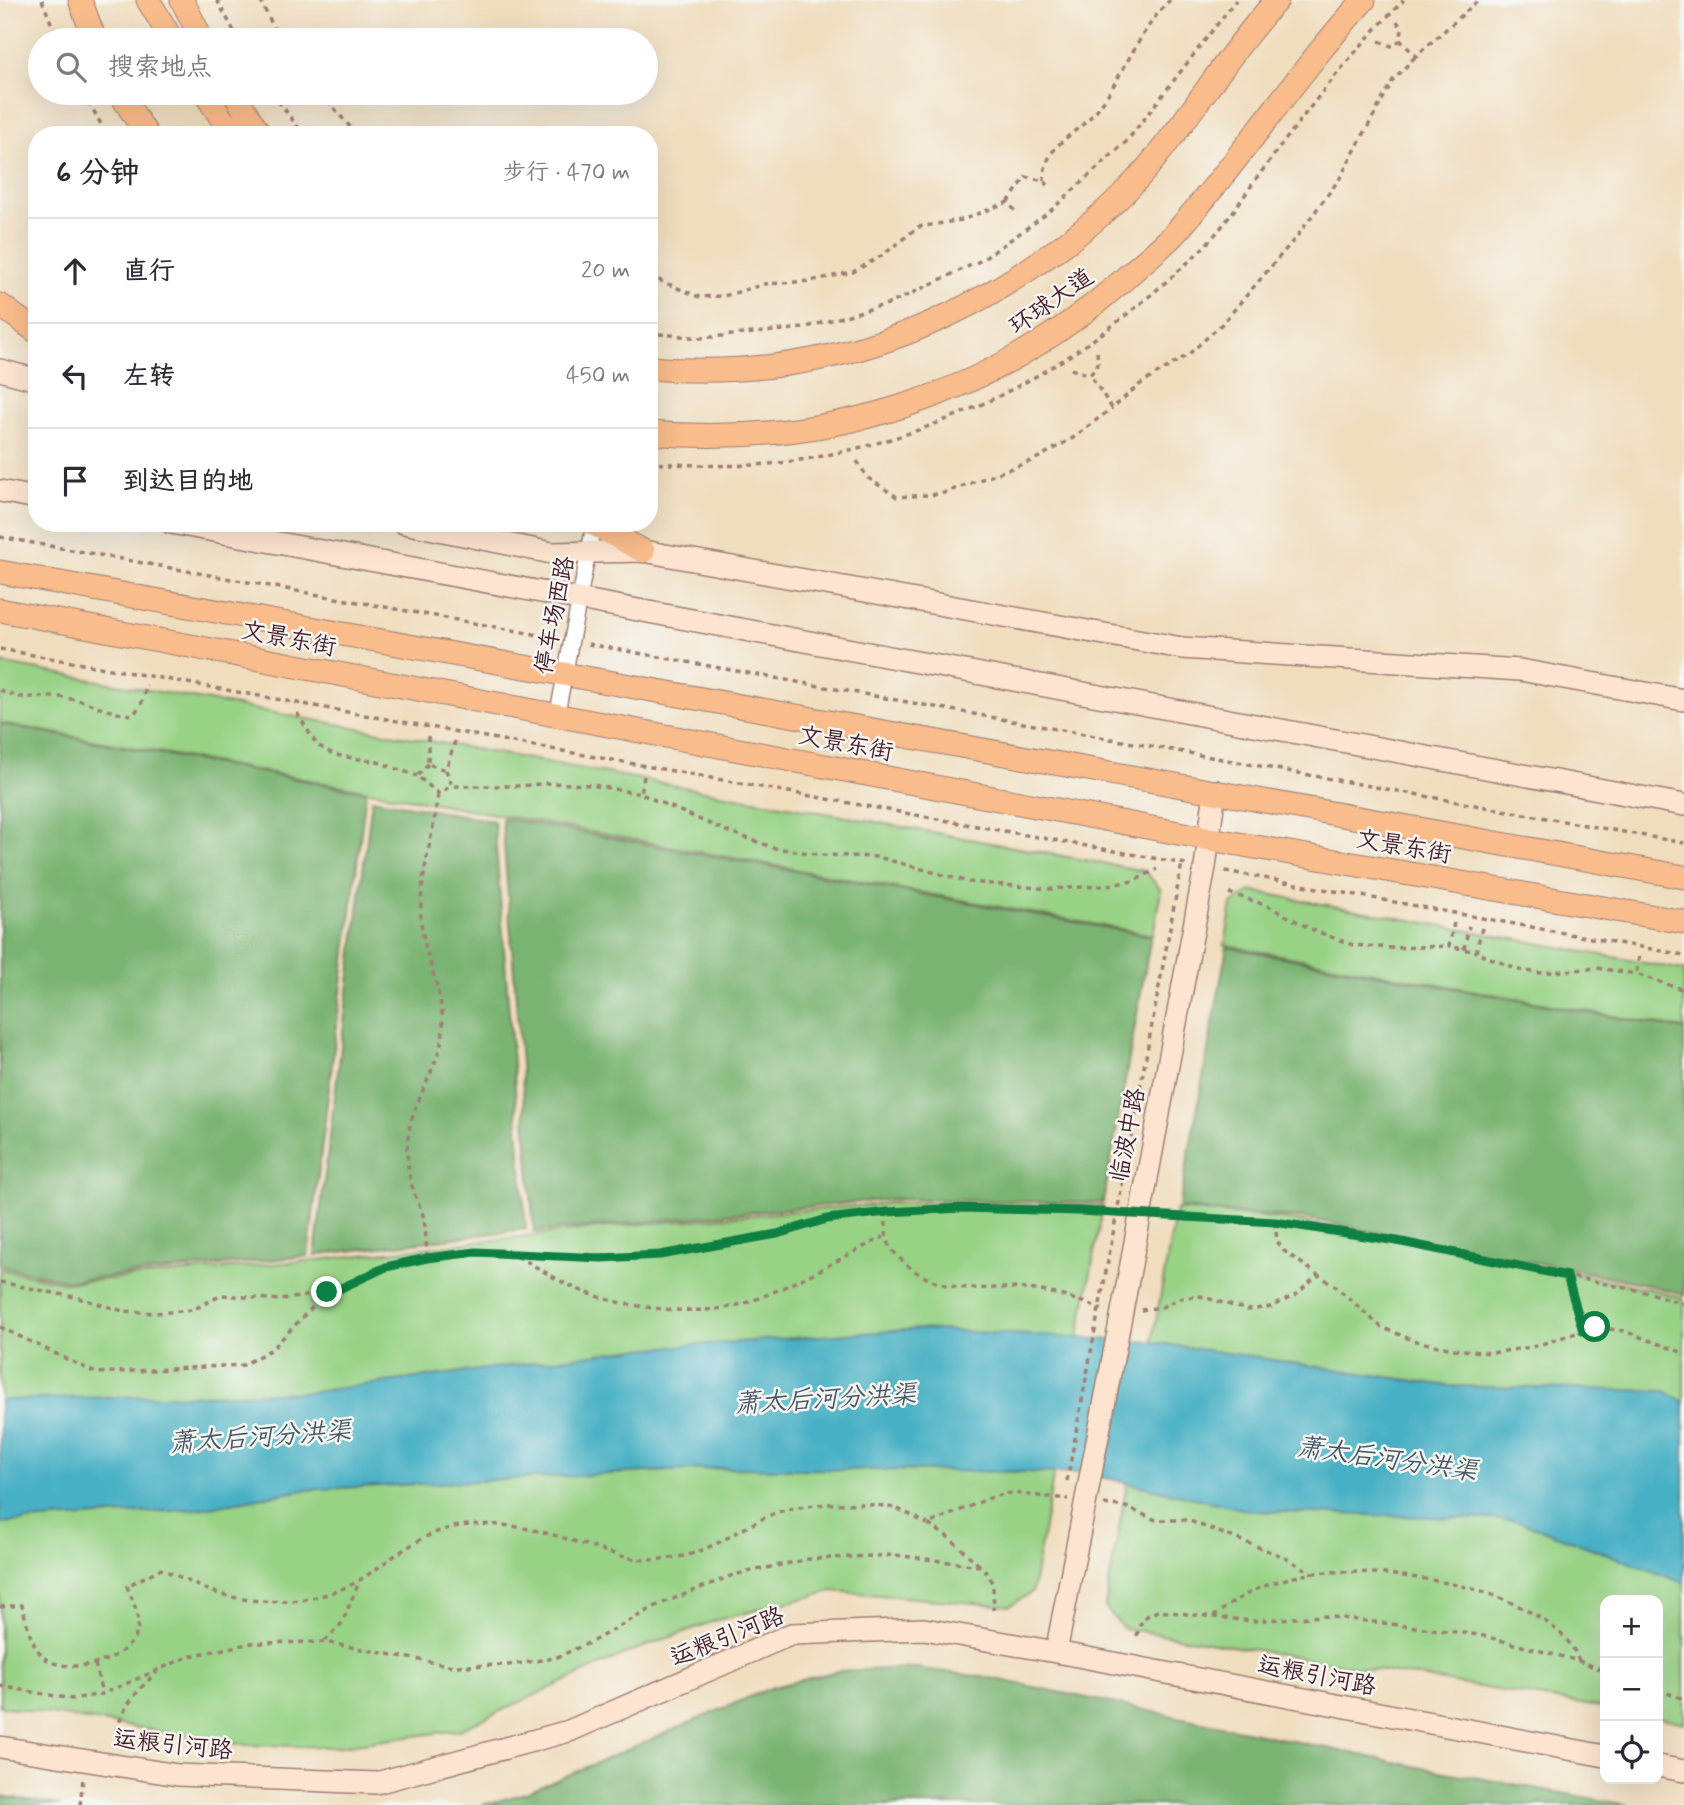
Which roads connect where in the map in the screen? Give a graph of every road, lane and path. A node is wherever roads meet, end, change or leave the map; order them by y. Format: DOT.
graph roads {
  1 [pos="43,0"];
  2 [pos="80,0"];
  3 [pos="148,0"];
  4 [pos="182,0"];
  5 [pos="217,0"];
  6 [pos="260,0"];
  7 [pos="1170,0"];
  8 [pos="1236,0"];
  9 [pos="1277,0"];
  10 [pos="1364,0"];
  11 [pos="1479,0"];
  12 [pos="1397,21"];
  13 [pos="54,28"];
  14 [pos="91,28"];
  15 [pos="165,28"];
  16 [pos="196,28"];
  17 [pos="232,28"];
  18 [pos="274,28"];
  19 [pos="1400,40"];
  20 [pos="1379,41"];
  21 [pos="1416,56"];
  22 [pos="91,105"];
  23 [pos="128,105"];
  24 [pos="213,105"];
  25 [pos="241,105"];
  26 [pos="281,105"];
  27 [pos="331,105"];
  28 [pos="102,126"];
  29 [pos="141,126"];
  30 [pos="229,126"];
  31 [pos="254,126"];
  32 [pos="297,126"];
  33 [pos="349,126"];
  34 [pos="1044,181"];
  35 [pos="1049,186"];
  36 [pos="1008,202"];
  37 [pos="1016,212"];
  38 [pos="658,280"];
  39 [pos="0,305"];
  40 [pos="28,325"];
  41 [pos="658,334"];
  42 [pos="1097,352"];
  43 [pos="658,368"];
  44 [pos="1071,369"];
  45 [pos="0,370"];
  46 [pos="1090,375"];
  47 [pos="28,378"];
  48 [pos="1112,408"];
  49 [pos="658,433"];
  50 [pos="857,461"];
  51 [pos="0,491"];
  52 [pos="28,497"];
  53 [pos="219,532"];
  54 [pos="448,532"];
  55 [pos="592,532"];
  56 [pos="608,532"];
  57 [pos="0,537"];
  58 [pos="643,551"];
  59 [pos="589,552"];
  60 [pos="0,572"];
  61 [pos="580,600"];
  62 [pos="0,610"];
  63 [pos="572,641"];
  64 [pos="0,649"];
  65 [pos="566,674"];
  66 [pos="148,685"];
  67 [pos="0,690"];
  68 [pos="1684,700"];
  69 [pos="297,713"];
  70 [pos="556,715"];
  71 [pos="428,736"];
  72 [pos="456,741"];
  73 [pos="428,764"];
  74 [pos="446,770"];
  75 [pos="417,776"];
  76 [pos="645,776"];
  77 [pos="452,786"];
  78 [pos="1215,792"];
  79 [pos="438,793"];
  80 [pos="641,794"];
  81 [pos="1684,805"];
  82 [pos="1210,839"];
  83 [pos="1684,843"];
  84 [pos="1181,863"];
  85 [pos="1205,867"];
  86 [pos="1157,869"];
  87 [pos="1684,877"];
  88 [pos="1229,893"];
  89 [pos="1684,922"];
  90 [pos="1454,923"];
  91 [pos="1469,926"];
  92 [pos="1482,928"];
  93 [pos="1449,946"];
  94 [pos="1464,949"];
  95 [pos="1476,952"];
  96 [pos="1684,955"];
  97 [pos="1639,957"];
  98 [pos="1636,974"];
  99 [pos="1684,990"];
  100 [pos="887,1212"];
  101 [pos="1117,1213"];
  102 [pos="1139,1215"];
  103 [pos="1275,1222"];
  104 [pos="884,1237"];
  105 [pos="515,1255"];
  106 [pos="427,1258"];
  107 [pos="1318,1275"];
  108 [pos="1567,1276"];
  109 [pos="0,1282"];
  110 [pos="327,1292"];
  111 [pos="1684,1304"];
  112 [pos="1104,1310"];
  113 [pos="1133,1311"];
  114 [pos="0,1328"];
  115 [pos="1583,1331"];
  116 [pos="1684,1353"];
  117 [pos="1067,1481"];
  118 [pos="1065,1495"];
  119 [pos="1062,1508"];
  120 [pos="928,1524"];
  121 [pos="360,1580"];
  122 [pos="0,1607"];
  123 [pos="993,1610"];
  124 [pos="1213,1617"];
  125 [pos="1137,1636"];
  126 [pos="324,1642"];
  127 [pos="1056,1652"];
  128 [pos="1579,1661"];
  129 [pos="95,1664"];
  130 [pos="1600,1669"];
  131 [pos="158,1670"];
  132 [pos="0,1686"];
  133 [pos="1663,1692"];
  134 [pos="102,1694"];
  135 [pos="1684,1699"];
  136 [pos="116,1731"];
  137 [pos="0,1747"];
  138 [pos="1600,1755"];
  139 [pos="86,1761"];
  140 [pos="1663,1767"];
  141 [pos="1684,1771"];
  142 [pos="80,1805"];
  1 -- 13 [label="path"];
  2 -- 14 [label="main road"];
  3 -- 15 [label="main road"];
  4 -- 16 [label="main road"];
  5 -- 17 [label="path"];
  6 -- 18 [label="path"];
  7 -- 34 [label="path"];
  8 -- 41 [label="path"];
  9 -- 43 [label="main road, 环球大道"];
  10 -- 49 [label="main road, 环球大道"];
  11 -- 21 [label="path"];
  12 -- 19 [label="path"];
  19 -- 20 [label="path"];
  19 -- 21 [label="path"];
  21 -- 48 [label="path"];
  22 -- 28 [label="path"];
  23 -- 29 [label="main road"];
  24 -- 30 [label="main road"];
  25 -- 31 [label="main road"];
  26 -- 32 [label="path"];
  27 -- 33 [label="path"];
  34 -- 35 [label="path"];
  34 -- 36 [label="path"];
  36 -- 37 [label="path"];
  36 -- 38 [label="path"];
  39 -- 40 [label="main road"];
  42 -- 46 [label="path"];
  44 -- 46 [label="path"];
  45 -- 47 [label="street"];
  46 -- 48 [label="path"];
  48 -- 50 [label="path"];
  51 -- 52 [label="street"];
  53 -- 61 [label="street"];
  54 -- 59 [label="street"];
  55 -- 59 [label="street, 停车场西路"];
  56 -- 58 [label="main road"];
  57 -- 63 [label="path"];
  58 -- 59 [label="street"];
  58 -- 68 [label="street"];
  59 -- 61 [label="street, 停车场西路"];
  60 -- 65 [label="main road, 文景东街"];
  61 -- 63 [label="street, 停车场西路"];
  61 -- 81 [label="street"];
  62 -- 70 [label="main road, 文景东街"];
  63 -- 65 [label="street, 停车场西路"];
  63 -- 83 [label="path"];
  64 -- 84 [label="path"];
  65 -- 70 [label="street, 停车场西路"];
  65 -- 78 [label="main road, 文景东街"];
  66 -- 67 [label="path"];
  69 -- 75 [label="path"];
  70 -- 82 [label="main road, 文景东街"];
  71 -- 73 [label="path"];
  72 -- 74 [label="path"];
  73 -- 74 [label="path"];
  73 -- 75 [label="path"];
  74 -- 77 [label="path"];
  75 -- 79 [label="path"];
  76 -- 80 [label="path"];
  77 -- 79 [label="path"];
  77 -- 80 [label="path"];
  78 -- 82 [label="street, 临波中路"];
  78 -- 87 [label="main road, 文景东街"];
  79 -- 106 [label="path"];
  80 -- 86 [label="path"];
  82 -- 85 [label="street, 临波中路"];
  82 -- 89 [label="main road, 文景东街"];
  84 -- 85 [label="path"];
  84 -- 101 [label="path, 临波中路"];
  85 -- 96 [label="path"];
  85 -- 102 [label="street, 临波中路"];
  88 -- 93 [label="path"];
  90 -- 93 [label="path"];
  91 -- 94 [label="path"];
  92 -- 95 [label="path"];
  93 -- 94 [label="path"];
  94 -- 95 [label="path"];
  95 -- 98 [label="path"];
  97 -- 98 [label="path"];
  98 -- 99 [label="path"];
  100 -- 101 [label="path"];
  100 -- 104 [label="path"];
  100 -- 105 [label="path"];
  101 -- 102 [label="path"];
  101 -- 117 [label="path, 临波中路"];
  102 -- 103 [label="path"];
  102 -- 127 [label="street, 临波中路, bridge"];
  103 -- 107 [label="path"];
  103 -- 108 [label="path"];
  104 -- 105 [label="path"];
  104 -- 112 [label="path"];
  105 -- 106 [label="path"];
  106 -- 110 [label="path"];
  107 -- 113 [label="path"];
  107 -- 115 [label="path"];
  108 -- 111 [label="path"];
  108 -- 115 [label="path"];
  109 -- 110 [label="path"];
  110 -- 114 [label="path"];
  115 -- 116 [label="path"];
  118 -- 119 [label="path"];
  120 -- 121 [label="path"];
  121 -- 126 [label="path"];
  121 -- 129 [label="path"];
  122 -- 129 [label="path"];
  123 -- 126 [label="path"];
  124 -- 125 [label="path"];
  124 -- 128 [label="path"];
  124 -- 128 [label="path"];
  126 -- 131 [label="path"];
  127 -- 138 [label="street, 运粮引河路"];
  127 -- 139 [label="street, 运粮引河路"];
  128 -- 130 [label="path"];
  129 -- 134 [label="path"];
  131 -- 134 [label="path"];
  131 -- 136 [label="path"];
  132 -- 134 [label="path"];
  133 -- 135 [label="path"];
  137 -- 139 [label="street, 运粮引河路"];
  139 -- 142 [label="path"];
  140 -- 141 [label="street"];
}
